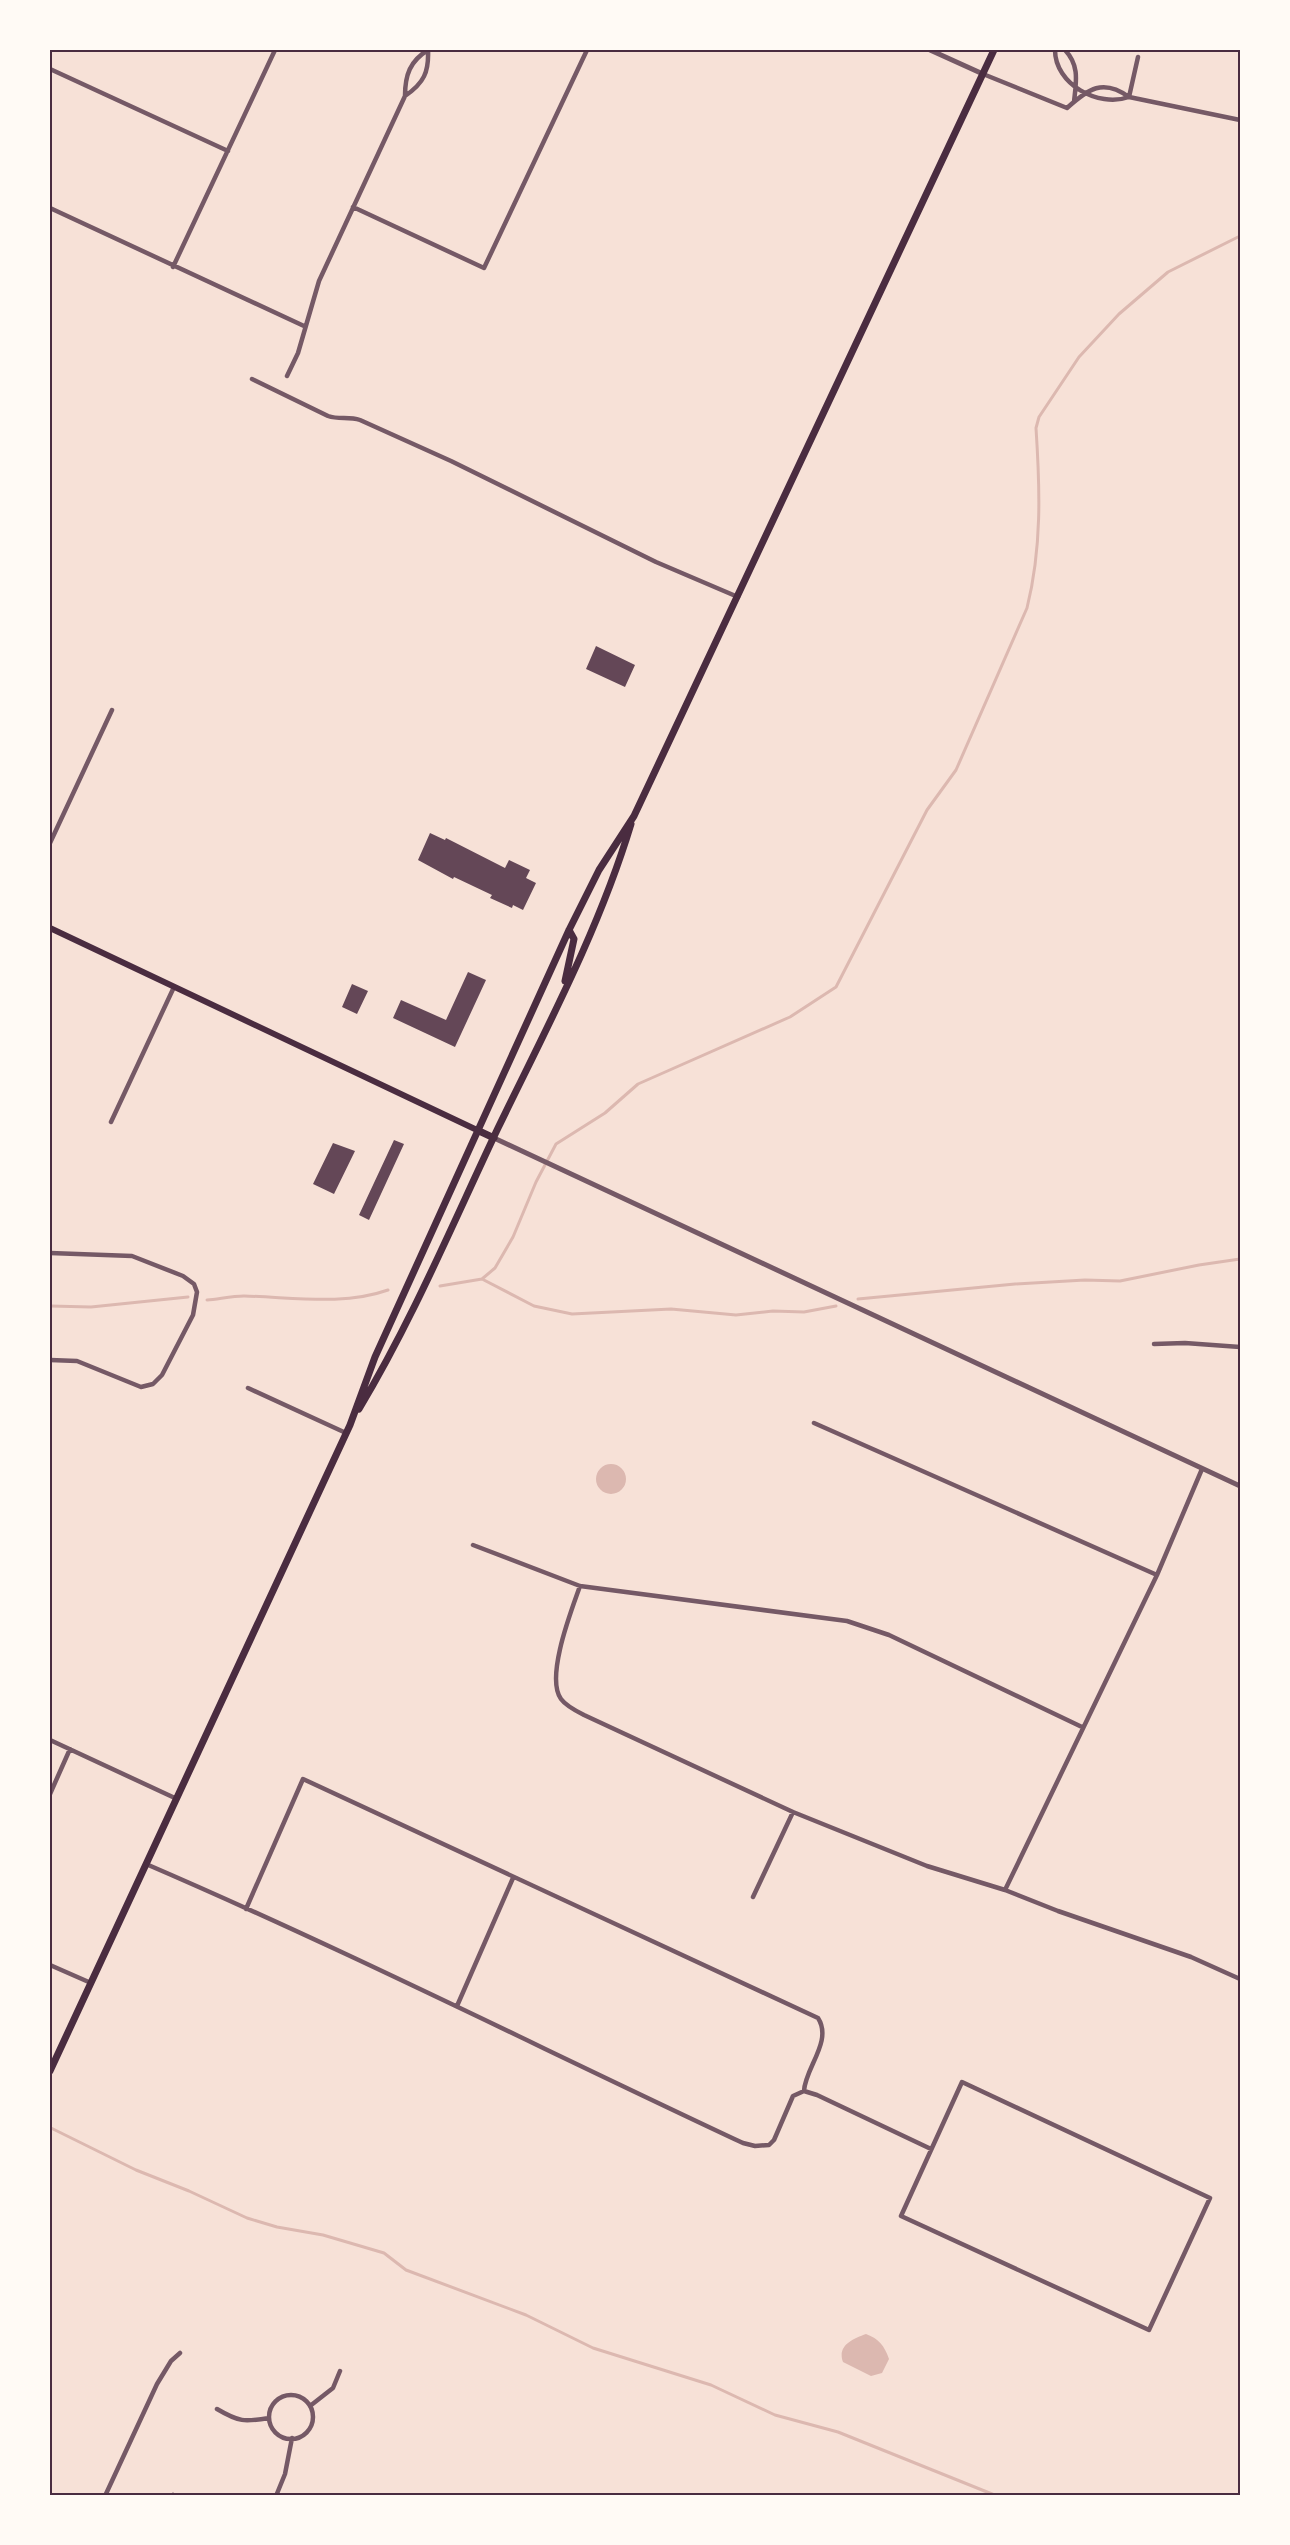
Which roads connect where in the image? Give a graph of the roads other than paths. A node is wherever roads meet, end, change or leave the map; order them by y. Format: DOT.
graph roads {
  1 [pos="275,50"];
  2 [pos="428,50"];
  3 [pos="587,50"];
  4 [pos="930,50"];
  5 [pos="994,50"];
  6 [pos="1055,50"];
  7 [pos="1065,50"];
  8 [pos="1138,57"];
  9 [pos="50,69"];
  10 [pos="982,74"];
  11 [pos="1076,86"];
  12 [pos="1111,88"];
  13 [pos="1085,92"];
  14 [pos="405,96"];
  15 [pos="1129,97"];
  16 [pos="1108,100"];
  17 [pos="1074,102"];
  18 [pos="1240,120"];
  19 [pos="228,151"];
  20 [pos="353,207"];
  21 [pos="50,208"];
  22 [pos="173,267"];
  23 [pos="304,326"];
  24 [pos="288,376"];
  25 [pos="252,379"];
  26 [pos="738,597"];
  27 [pos="112,710"];
  28 [pos="634,816"];
  29 [pos="50,843"];
  30 [pos="50,928"];
  31 [pos="569,930"];
  32 [pos="174,987"];
  33 [pos="563,993"];
  34 [pos="111,1122"];
  35 [pos="477,1130"];
  36 [pos="494,1138"];
  37 [pos="50,1253"];
  38 [pos="1154,1344"];
  39 [pos="1240,1347"];
  40 [pos="50,1360"];
  41 [pos="248,1388"];
  42 [pos="814,1423"];
  43 [pos="350,1425"];
  44 [pos="346,1433"];
  45 [pos="1202,1469"];
  46 [pos="1240,1486"];
  47 [pos="473,1545"];
  48 [pos="1157,1575"];
  49 [pos="580,1586"];
  50 [pos="1082,1727"];
  51 [pos="50,1740"];
  52 [pos="70,1749"];
  53 [pos="50,1794"];
  54 [pos="177,1798"];
  55 [pos="793,1812"];
  56 [pos="146,1864"];
  57 [pos="513,1878"];
  58 [pos="1005,1890"];
  59 [pos="753,1897"];
  60 [pos="246,1909"];
  61 [pos="50,1965"];
  62 [pos="1240,1978"];
  63 [pos="91,1983"];
  64 [pos="457,2006"];
  65 [pos="50,2070"];
  66 [pos="804,2091"];
  67 [pos="932,2149"];
  68 [pos="180,2353"];
  69 [pos="340,2371"];
  70 [pos="310,2406"];
  71 [pos="217,2409"];
  72 [pos="269,2418"];
  73 [pos="292,2439"];
  74 [pos="105,2496"];
  75 [pos="276,2496"];
  1 -- 19 [label="street"];
  2 -- 14 [label="street"];
  2 -- 14 [label="street"];
  3 -- 20 [label="street"];
  4 -- 10 [label="street"];
  5 -- 10 [label="main road"];
  6 -- 11 [label="street"];
  7 -- 11 [label="street"];
  8 -- 15 [label="street"];
  9 -- 19 [label="street"];
  10 -- 17 [label="street"];
  10 -- 26 [label="main road"];
  11 -- 13 [label="street"];
  11 -- 17 [label="street"];
  12 -- 13 [label="street"];
  12 -- 15 [label="street"];
  12 -- 16 [label="street"];
  13 -- 16 [label="street"];
  13 -- 17 [label="street"];
  14 -- 20 [label="street"];
  15 -- 16 [label="street"];
  15 -- 18 [label="street"];
  19 -- 22 [label="street"];
  20 -- 23 [label="street"];
  21 -- 22 [label="street"];
  22 -- 23 [label="street"];
  23 -- 24 [label="street"];
  25 -- 26 [label="street"];
  26 -- 28 [label="main road"];
  27 -- 29 [label="street"];
  28 -- 31 [label="main road"];
  28 -- 33 [label="main road"];
  30 -- 32 [label="main road"];
  31 -- 33 [label="main road"];
  31 -- 35 [label="main road"];
  32 -- 34 [label="street"];
  32 -- 35 [label="main road"];
  33 -- 36 [label="main road"];
  35 -- 36 [label="main road"];
  35 -- 43 [label="main road"];
  36 -- 43 [label="main road"];
  36 -- 45 [label="street"];
  37 -- 40 [label="street"];
  38 -- 39 [label="street"];
  41 -- 44 [label="street"];
  42 -- 48 [label="street"];
  43 -- 44 [label="main road"];
  44 -- 54 [label="main road"];
  45 -- 46 [label="street"];
  45 -- 48 [label="street"];
  47 -- 49 [label="street"];
  48 -- 50 [label="street"];
  49 -- 50 [label="street"];
  49 -- 55 [label="street"];
  50 -- 58 [label="street"];
  51 -- 52 [label="street"];
  52 -- 53 [label="street"];
  52 -- 54 [label="street"];
  54 -- 56 [label="main road"];
  55 -- 58 [label="street"];
  55 -- 59 [label="street"];
  56 -- 60 [label="street"];
  56 -- 63 [label="main road"];
  57 -- 60 [label="street"];
  57 -- 64 [label="street"];
  57 -- 66 [label="street"];
  58 -- 62 [label="street"];
  60 -- 64 [label="street"];
  61 -- 63 [label="street"];
  63 -- 65 [label="main road"];
  64 -- 66 [label="street"];
  66 -- 67 [label="street"];
  67 -- 67 [label="street"];
  68 -- 74 [label="street"];
  69 -- 70 [label="street"];
  70 -- 72 [label="street"];
  70 -- 73 [label="street"];
  71 -- 72 [label="street"];
  72 -- 73 [label="street"];
  73 -- 75 [label="street"];
}
